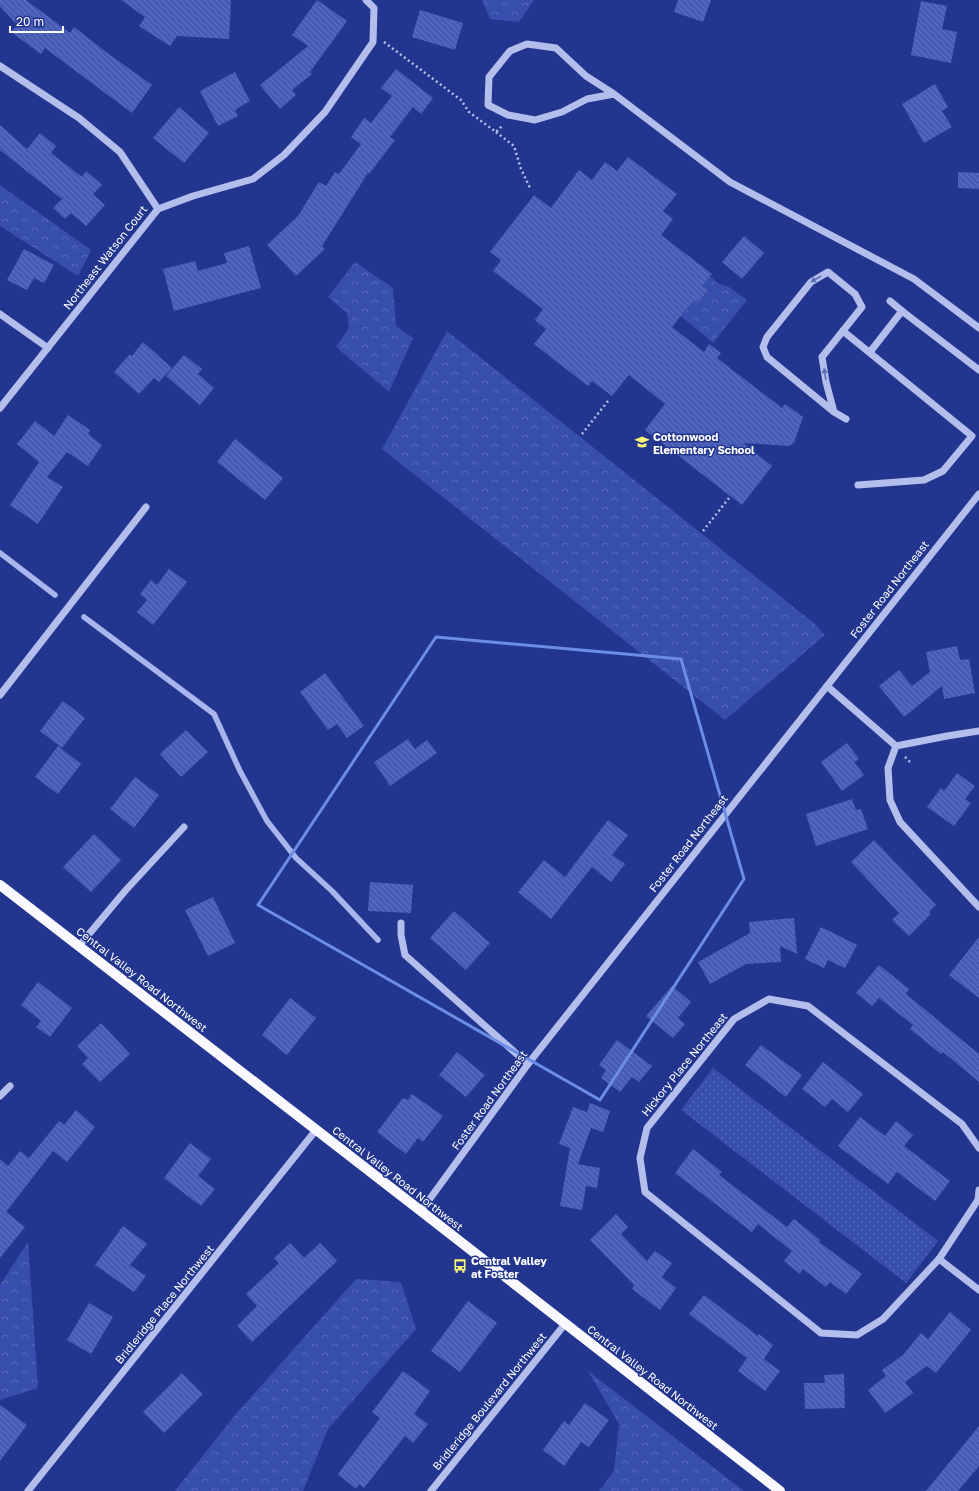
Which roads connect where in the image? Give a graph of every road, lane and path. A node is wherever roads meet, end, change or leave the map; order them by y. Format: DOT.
graph roads {
  1 [pos="366,0"];
  2 [pos="373,36"];
  3 [pos="0,66"];
  4 [pos="614,94"];
  5 [pos="512,116"];
  6 [pos="496,132"];
  7 [pos="530,188"];
  8 [pos="158,209"];
  9 [pos="890,301"];
  10 [pos="902,311"];
  11 [pos="0,314"];
  12 [pos="979,328"];
  13 [pos="843,331"];
  14 [pos="48,348"];
  15 [pos="870,352"];
  16 [pos="979,370"];
  17 [pos="608,401"];
  18 [pos="0,408"];
  19 [pos="834,412"];
  20 [pos="846,419"];
  21 [pos="582,434"];
  22 [pos="858,485"];
  23 [pos="979,494"];
  24 [pos="729,498"];
  25 [pos="146,507"];
  26 [pos="703,531"];
  27 [pos="827,686"];
  28 [pos="0,696"];
  29 [pos="979,731"];
  30 [pos="896,746"];
  31 [pos="184,826"];
  32 [pos="0,885"];
  33 [pos="979,907"];
  34 [pos="401,923"];
  35 [pos="79,946"];
  36 [pos="528,1064"];
  37 [pos="10,1086"];
  38 [pos="0,1096"];
  39 [pos="316,1130"];
  40 [pos="979,1148"];
  41 [pos="979,1190"];
  42 [pos="421,1211"];
  43 [pos="939,1259"];
  44 [pos="979,1290"];
  45 [pos="565,1324"];
  46 [pos="28,1491"];
  47 [pos="431,1491"];
  48 [pos="780,1491"];
  1 -- 2 [label="street, Northeast Watson Court"];
  2 -- 6 [label="path"];
  2 -- 8 [label="street, Northeast Watson Court"];
  3 -- 8 [label="street"];
  4 -- 5 [label="street"];
  4 -- 5 [label="street"];
  4 -- 12 [label="street"];
  5 -- 6 [label="path"];
  6 -- 7 [label="path"];
  8 -- 14 [label="street, Northeast Watson Court"];
  9 -- 10 [label="street"];
  10 -- 15 [label="street"];
  10 -- 16 [label="street"];
  11 -- 14 [label="street"];
  13 -- 15 [label="street"];
  19 -- 13 [label="street, one-way"];
  13 -- 19 [label="street, one-way"];
  14 -- 18 [label="street, Northeast Watson Court"];
  15 -- 22 [label="street"];
  17 -- 21 [label="path"];
  19 -- 20 [label="street"];
  23 -- 27 [label="street, Foster Road Northeast"];
  24 -- 26 [label="path"];
  25 -- 28 [label="street"];
  27 -- 30 [label="street"];
  27 -- 36 [label="street, Foster Road Northeast"];
  29 -- 30 [label="street"];
  30 -- 33 [label="street"];
  31 -- 35 [label="street"];
  32 -- 35 [label="main road, Central Valley Road Northwest"];
  34 -- 36 [label="street"];
  35 -- 39 [label="main road, Central Valley Road Northwest"];
  36 -- 42 [label="street, Foster Road Northeast"];
  37 -- 38 [label="street"];
  39 -- 42 [label="main road, Central Valley Road Northwest"];
  39 -- 46 [label="street, Bridleridge Place Northwest"];
  40 -- 43 [label="street, Hickory Place Northeast"];
  41 -- 43 [label="street, Hickory Place Northeast"];
  42 -- 45 [label="main road, Central Valley Road Northwest"];
  43 -- 44 [label="street"];
  45 -- 47 [label="street, Bridleridge Boulevard Northwest"];
  45 -- 48 [label="main road, Central Valley Road Northwest"];
}
